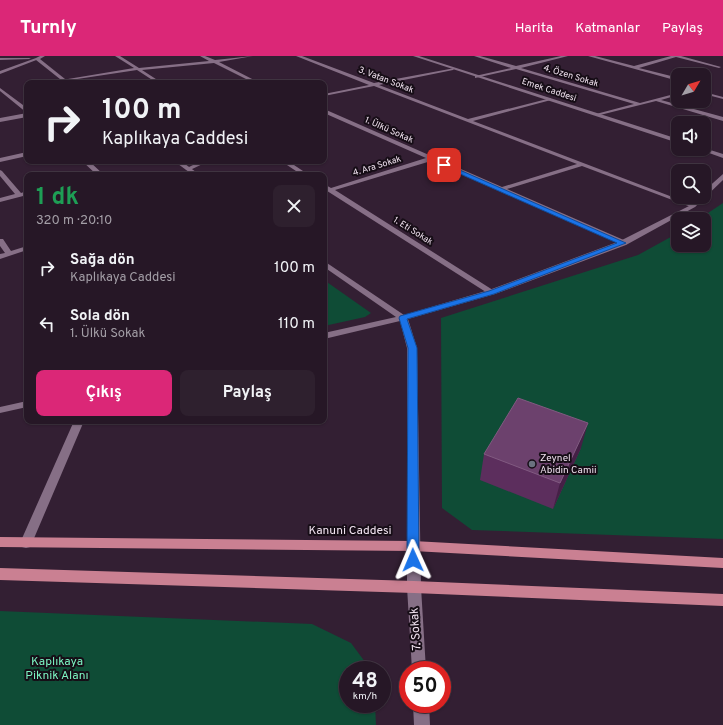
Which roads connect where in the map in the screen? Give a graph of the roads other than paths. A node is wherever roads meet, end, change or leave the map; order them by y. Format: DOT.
graph roads {
  1 [pos="43,56"];
  2 [pos="117,56"];
  3 [pos="202,56"];
  4 [pos="251,56"];
  5 [pos="298,56"];
  6 [pos="415,56"];
  7 [pos="476,56"];
  8 [pos="566,56"];
  9 [pos="590,56"];
  10 [pos="676,56"];
  11 [pos="38,59"];
  12 [pos="0,60"];
  13 [pos="213,62"];
  14 [pos="719,67"];
  15 [pos="516,68"];
  16 [pos="635,68"];
  17 [pos="138,69"];
  18 [pos="453,69"];
  19 [pos="0,73"];
  20 [pos="477,76"];
  21 [pos="671,77"];
  22 [pos="64,80"];
  23 [pos="77,80"];
  24 [pos="155,80"];
  25 [pos="250,80"];
  26 [pos="373,85"];
  27 [pos="0,89"];
  28 [pos="327,94"];
  29 [pos="711,95"];
  30 [pos="671,96"];
  31 [pos="723,98"];
  32 [pos="549,100"];
  33 [pos="656,100"];
  34 [pos="639,104"];
  35 [pos="24,109"];
  36 [pos="24,113"];
  37 [pos="327,113"];
  38 [pos="598,115"];
  39 [pos="723,119"];
  40 [pos="0,120"];
  41 [pos="469,120"];
  42 [pos="671,139"];
  43 [pos="711,152"];
  44 [pos="24,155"];
  45 [pos="723,156"];
  46 [pos="430,159"];
  47 [pos="0,160"];
  48 [pos="88,164"];
  49 [pos="181,164"];
  50 [pos="199,164"];
  51 [pos="289,164"];
  52 [pos="583,164"];
  53 [pos="188,169"];
  54 [pos="0,172"];
  55 [pos="98,172"];
  56 [pos="192,172"];
  57 [pos="301,172"];
  58 [pos="723,176"];
  59 [pos="327,188"];
  60 [pos="711,188"];
  61 [pos="502,189"];
  62 [pos="24,194"];
  63 [pos="19,195"];
  64 [pos="0,200"];
  65 [pos="693,206"];
  66 [pos="0,241"];
  67 [pos="623,243"];
  68 [pos="24,249"];
  69 [pos="10,254"];
  70 [pos="0,257"];
  71 [pos="327,265"];
  72 [pos="492,292"];
  73 [pos="403,318"];
  74 [pos="327,335"];
  75 [pos="24,405"];
  76 [pos="0,410"];
  77 [pos="78,424"];
  78 [pos="0,542"];
  79 [pos="26,543"];
  80 [pos="413,546"];
  81 [pos="723,564"];
  82 [pos="0,574"];
  83 [pos="414,587"];
  84 [pos="723,600"];
  85 [pos="418,661"];
  86 [pos="421,713"];
  87 [pos="422,725"];
  1 -- 11 [label="street"];
  2 -- 17 [label="street"];
  3 -- 13 [label="street"];
  4 -- 13 [label="street"];
  5 -- 26 [label="street, 3. Vatan Sokak"];
  6 -- 18 [label="street, Emek Caddesi"];
  7 -- 15 [label="street, 4. Özen Sokak"];
  8 -- 15 [label="street"];
  9 -- 16 [label="street"];
  10 -- 14 [label="street"];
  10 -- 16 [label="street"];
  11 -- 12 [label="street"];
  11 -- 19 [label="street"];
  11 -- 22 [label="street"];
  13 -- 17 [label="street"];
  13 -- 25 [label="street"];
  15 -- 20 [label="street"];
  15 -- 34 [label="street, 4. Özen Sokak"];
  16 -- 21 [label="street"];
  17 -- 23 [label="street"];
  17 -- 24 [label="street"];
  18 -- 20 [label="street, Emek Caddesi"];
  18 -- 26 [label="street"];
  20 -- 32 [label="street, Emek Caddesi"];
  26 -- 28 [label="street"];
  26 -- 41 [label="street, 3. Vatan Sokak"];
  27 -- 35 [label="street"];
  29 -- 31 [label="street"];
  30 -- 33 [label="street"];
  32 -- 38 [label="street, Emek Caddesi"];
  32 -- 41 [label="street"];
  33 -- 34 [label="street"];
  33 -- 39 [label="street"];
  34 -- 38 [label="street"];
  36 -- 40 [label="street"];
  37 -- 46 [label="street, 1. Ülkü Sokak"];
  38 -- 42 [label="street, Emek Caddesi"];
  41 -- 52 [label="street, 3. Vatan Sokak"];
  43 -- 45 [label="street"];
  44 -- 47 [label="street"];
  46 -- 59 [label="street, 4. Ara Sokak"];
  46 -- 61 [label="street, 1. Ülkü Sokak"];
  48 -- 55 [label="street"];
  49 -- 53 [label="street"];
  50 -- 53 [label="street"];
  51 -- 57 [label="street"];
  52 -- 61 [label="street"];
  52 -- 65 [label="street, 3. Vatan Sokak"];
  53 -- 56 [label="street"];
  54 -- 63 [label="street"];
  58 -- 60 [label="street"];
  59 -- 72 [label="street, 1. Eti Sokak"];
  61 -- 67 [label="street, 1. Ülkü Sokak"];
  62 -- 63 [label="street"];
  63 -- 64 [label="street"];
  65 -- 67 [label="street"];
  66 -- 69 [label="street"];
  67 -- 72 [label="street"];
  68 -- 69 [label="street"];
  69 -- 70 [label="street"];
  71 -- 73 [label="street"];
  72 -- 73 [label="street"];
  73 -- 74 [label="street"];
  73 -- 80 [label="street, 7. Sokak"];
  75 -- 76 [label="street"];
  77 -- 79 [label="street"];
  78 -- 79 [label="main road, Kanuni Caddesi"];
  79 -- 80 [label="main road, Kanuni Caddesi"];
  80 -- 81 [label="main road, Kanuni Caddesi"];
  80 -- 83 [label="street, 7. Sokak"];
  82 -- 83 [label="main road"];
  83 -- 84 [label="main road"];
  83 -- 85 [label="street, 7. Sokak"];
  86 -- 87 [label="street"];
}
